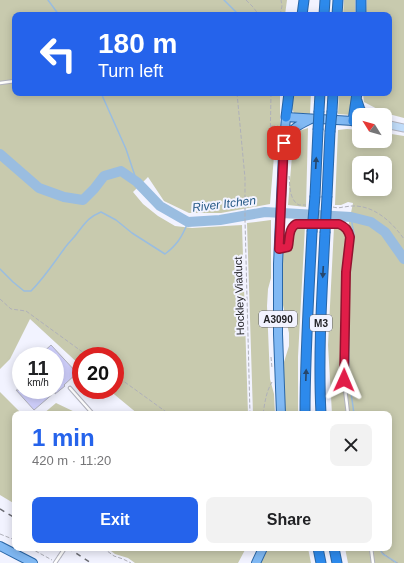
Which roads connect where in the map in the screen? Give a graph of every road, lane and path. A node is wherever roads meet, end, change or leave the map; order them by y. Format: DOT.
graph roads {
  1 [pos="246,0"];
  2 [pos="282,0"];
  3 [pos="304,0"];
  4 [pos="325,0"];
  5 [pos="338,0"];
  6 [pos="361,0"];
  7 [pos="257,12"];
  8 [pos="281,12"];
  9 [pos="302,12"];
  10 [pos="324,12"];
  11 [pos="337,12"];
  12 [pos="361,12"];
  13 [pos="12,81"];
  14 [pos="0,83"];
  15 [pos="237,96"];
  16 [pos="271,96"];
  17 [pos="290,96"];
  18 [pos="320,96"];
  19 [pos="333,96"];
  20 [pos="357,97"];
  21 [pos="357,108"];
  22 [pos="360,108"];
  23 [pos="286,117"];
  24 [pos="311,118"];
  25 [pos="352,122"];
  26 [pos="392,125"];
  27 [pos="270,126"];
  28 [pos="280,126"];
  29 [pos="404,128"];
  30 [pos="284,143"];
  31 [pos="277,154"];
  32 [pos="289,176"];
  33 [pos="299,205"];
  34 [pos="341,208"];
  35 [pos="404,239"];
  36 [pos="279,249"];
  37 [pos="0,299"];
  38 [pos="76,347"];
  39 [pos="271,357"];
  40 [pos="272,369"];
  41 [pos="273,381"];
  42 [pos="124,382"];
  43 [pos="70,388"];
  44 [pos="90,411"];
  45 [pos="165,411"];
  46 [pos="250,411"];
  47 [pos="264,411"];
  48 [pos="281,411"];
  49 [pos="305,411"];
  50 [pos="321,411"];
  51 [pos="348,411"];
  52 [pos="0,534"];
  53 [pos="12,539"];
  54 [pos="0,546"];
  55 [pos="35,551"];
  56 [pos="63,551"];
  57 [pos="107,551"];
  58 [pos="262,551"];
  59 [pos="319,551"];
  60 [pos="335,551"];
  61 [pos="371,551"];
  62 [pos="381,551"];
  63 [pos="55,562"];
  64 [pos="33,563"];
  65 [pos="131,563"];
  66 [pos="256,563"];
  67 [pos="321,563"];
  68 [pos="337,563"];
  69 [pos="373,563"];
  70 [pos="398,563"];
  1 -- 7 [label="path"];
  2 -- 8 [label="path"];
  3 -- 9 [label="highway"];
  4 -- 10 [label="highway"];
  5 -- 11 [label="highway"];
  6 -- 12 [label="highway"];
  13 -- 14 [label="lane"];
  15 -- 46 [label="path, Hockley Viaduct"];
  16 -- 27 [label="path"];
  17 -- 23 [label="highway"];
  49 -- 18 [label="highway, M3, one-way, bridge"];
  19 -- 50 [label="highway, M3, one-way, bridge"];
  20 -- 21 [label="highway"];
  20 -- 22 [label="highway"];
  23 -- 24 [label="main road"];
  23 -- 30 [label="main road, A3090"];
  24 -- 25 [label="main road"];
  24 -- 30 [label="main road"];
  26 -- 29 [label="main road"];
  27 -- 28 [label="path"];
  27 -- 31 [label="path"];
  30 -- 36 [label="main road, A3090"];
  32 -- 33 [label="path"];
  34 -- 35 [label="path"];
  36 -- 48 [label="main road, A3090"];
  36 -- 51 [label="lane"];
  37 -- 38 [label="path"];
  39 -- 40 [label="path"];
  41 -- 47 [label="path"];
  42 -- 45 [label="path"];
  43 -- 44 [label="lane"];
  52 -- 53 [label="path"];
  54 -- 64 [label="main road"];
  55 -- 63 [label="path"];
  56 -- 63 [label="lane, bridge"];
  57 -- 65 [label="path"];
  58 -- 66 [label="main road"];
  59 -- 67 [label="highway"];
  60 -- 68 [label="highway"];
  61 -- 69 [label="lane"];
  62 -- 70 [label="path"];
}
